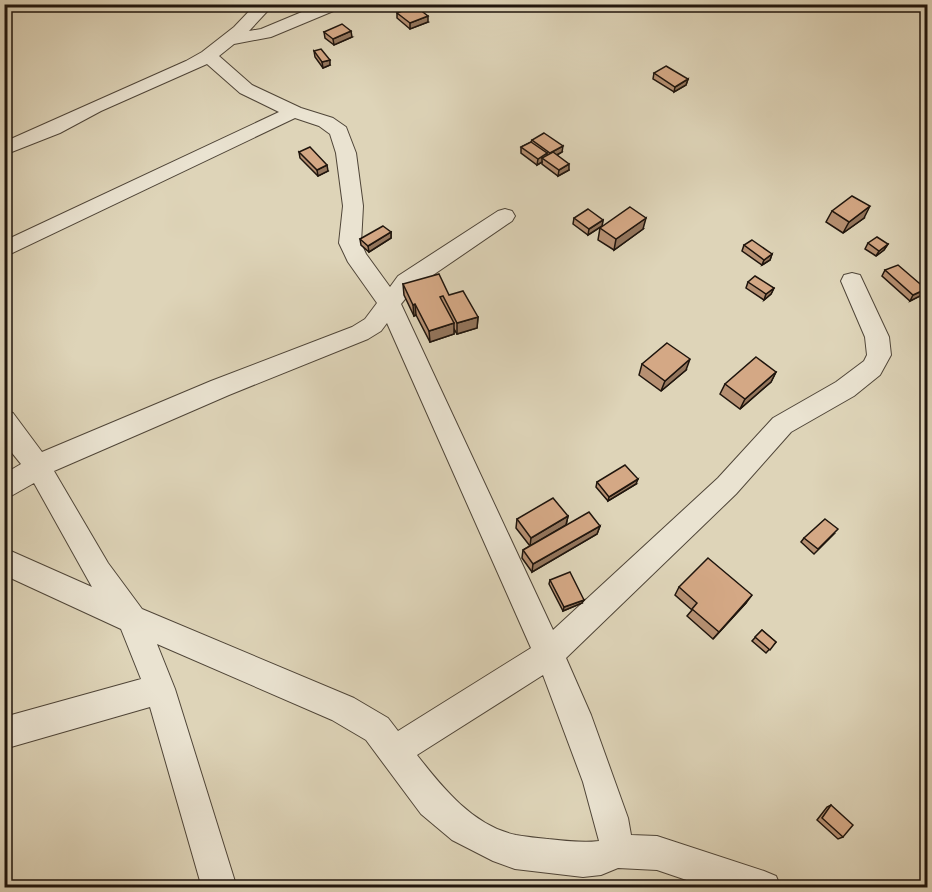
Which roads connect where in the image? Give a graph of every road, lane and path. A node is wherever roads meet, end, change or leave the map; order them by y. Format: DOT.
graph roads {
  1 [pos="266,4"];
  2 [pos="337,4"];
  3 [pos="227,40"];
  4 [pos="208,56"];
  5 [pos="294,112"];
  6 [pos="4,149"];
  7 [pos="505,216"];
  8 [pos="4,250"];
  9 [pos="852,281"];
  10 [pos="389,302"];
  11 [pos="4,420"];
  12 [pos="38,466"];
  13 [pos="4,489"];
  14 [pos="4,561"];
  15 [pos="132,619"];
  16 [pos="549,654"];
  17 [pos="160,689"];
  18 [pos="4,733"];
  19 [pos="395,752"];
  20 [pos="618,851"];
  21 [pos="220,888"];
  22 [pos="764,888"];
  1 -- 3 [label="street"];
  2 -- 3 [label="street"];
  3 -- 4 [label="street"];
  4 -- 5 [label="street"];
  4 -- 6 [label="street"];
  5 -- 8 [label="street"];
  5 -- 10 [label="street"];
  7 -- 10 [label="street"];
  9 -- 16 [label="street"];
  10 -- 12 [label="street"];
  10 -- 16 [label="street"];
  11 -- 12 [label="street"];
  12 -- 13 [label="street"];
  12 -- 15 [label="street"];
  14 -- 15 [label="street"];
  15 -- 17 [label="street"];
  15 -- 19 [label="street"];
  16 -- 19 [label="street"];
  16 -- 20 [label="street"];
  17 -- 18 [label="street"];
  17 -- 21 [label="street"];
  19 -- 20 [label="street"];
  20 -- 22 [label="street"];
}
